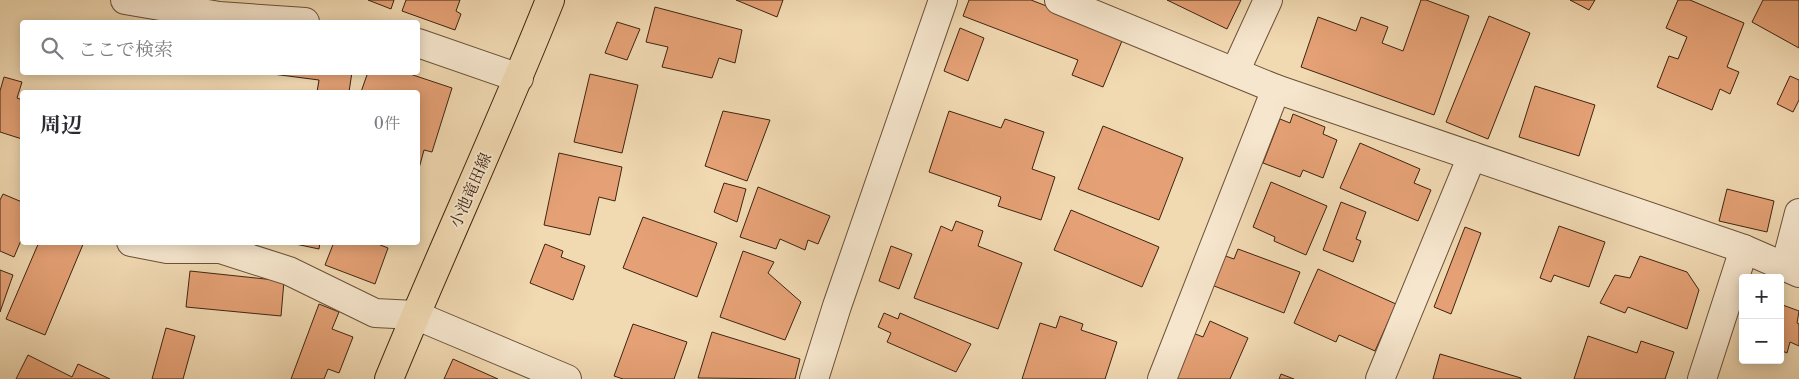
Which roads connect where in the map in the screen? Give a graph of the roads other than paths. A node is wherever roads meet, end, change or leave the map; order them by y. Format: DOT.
graph roads {
  1 [pos="125,0"];
  2 [pos="550,0"];
  3 [pos="943,0"];
  4 [pos="1059,0"];
  5 [pos="1268,0"];
  6 [pos="276,20"];
  7 [pos="420,44"];
  8 [pos="1235,72"];
  9 [pos="519,78"];
  10 [pos="1276,89"];
  11 [pos="1472,156"];
  12 [pos="1799,213"];
  13 [pos="146,245"];
  14 [pos="1744,250"];
  15 [pos="1792,270"];
  16 [pos="415,315"];
  17 [pos="389,379"];
  18 [pos="567,379"];
  19 [pos="814,379"];
  20 [pos="1162,379"];
  21 [pos="1380,379"];
  22 [pos="1702,379"];
  1 -- 6 [label="street"];
  2 -- 9 [label="main road, 小池竜田線"];
  3 -- 19 [label="street"];
  4 -- 8 [label="street"];
  5 -- 8 [label="street"];
  7 -- 9 [label="street"];
  8 -- 10 [label="street"];
  9 -- 16 [label="main road, 小池竜田線"];
  10 -- 11 [label="street"];
  10 -- 20 [label="street"];
  11 -- 14 [label="street"];
  11 -- 21 [label="street"];
  12 -- 15 [label="street"];
  13 -- 16 [label="street"];
  14 -- 15 [label="street"];
  14 -- 22 [label="street"];
  16 -- 17 [label="main road, 小池竜田線"];
  16 -- 18 [label="street"];
}
